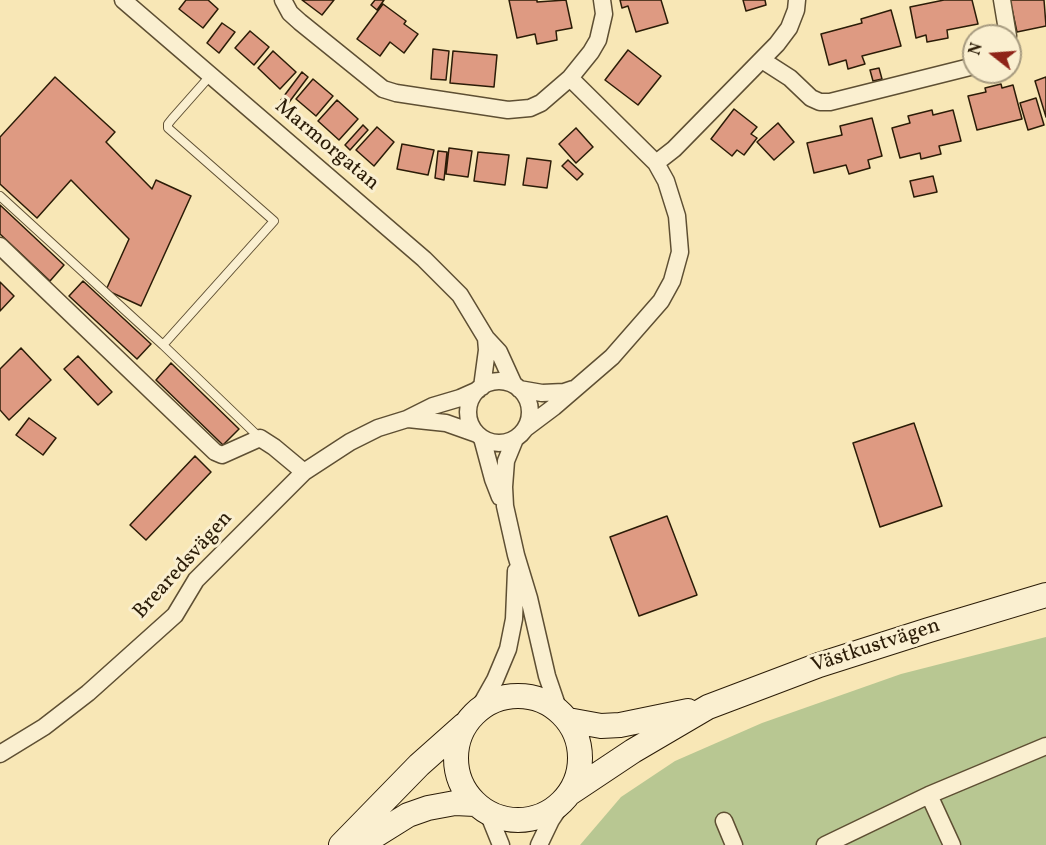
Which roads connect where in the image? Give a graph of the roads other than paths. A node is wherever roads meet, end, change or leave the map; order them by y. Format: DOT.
graph roads {
  1 [pos="123,0"];
  2 [pos="283,0"];
  3 [pos="603,0"];
  4 [pos="797,0"];
  5 [pos="1002,0"];
  6 [pos="1006,24"];
  7 [pos="762,60"];
  8 [pos="962,69"];
  9 [pos="210,76"];
  10 [pos="570,78"];
  11 [pos="656,163"];
  12 [pos="0,196"];
  13 [pos="0,246"];
  14 [pos="486,338"];
  15 [pos="163,345"];
  16 [pos="517,387"];
  17 [pos="480,388"];
  18 [pos="577,388"];
  19 [pos="407,418"];
  20 [pos="520,434"];
  21 [pos="480,436"];
  22 [pos="260,438"];
  23 [pos="304,472"];
  24 [pos="505,506"];
  25 [pos="516,555"];
  26 [pos="1046,596"];
  27 [pos="708,707"];
  28 [pos="563,715"];
  29 [pos="472,718"];
  30 [pos="1046,746"];
  31 [pos="0,754"];
  32 [pos="929,795"];
  33 [pos="567,798"];
  34 [pos="482,809"];
  35 [pos="724,821"];
  36 [pos="341,845"];
  37 [pos="360,845"];
  38 [pos="501,845"];
  39 [pos="539,845"];
  40 [pos="734,845"];
  41 [pos="825,845"];
  42 [pos="952,845"];
  1 -- 9 [label="street, Marmorgatan"];
  2 -- 10 [label="street"];
  3 -- 10 [label="street"];
  4 -- 7 [label="street"];
  5 -- 6 [label="street"];
  7 -- 8 [label="street"];
  7 -- 11 [label="street"];
  9 -- 14 [label="street, Marmorgatan"];
  9 -- 15 [label="lane"];
  10 -- 11 [label="street"];
  11 -- 18 [label="street"];
  12 -- 15 [label="lane"];
  13 -- 22 [label="street"];
  14 -- 16 [label="street, Marmorgatan"];
  14 -- 17 [label="street"];
  15 -- 22 [label="lane"];
  16 -- 17 [label="street"];
  16 -- 18 [label="street"];
  16 -- 20 [label="street"];
  17 -- 19 [label="street, Brearedsvägen"];
  17 -- 21 [label="street"];
  18 -- 20 [label="street"];
  19 -- 21 [label="street, Brearedsvägen"];
  19 -- 23 [label="street, Brearedsvägen"];
  20 -- 21 [label="street"];
  20 -- 24 [label="street"];
  21 -- 24 [label="street"];
  22 -- 23 [label="street"];
  23 -- 31 [label="street, Brearedsvägen"];
  24 -- 25 [label="street"];
  25 -- 28 [label="street"];
  25 -- 29 [label="street"];
  26 -- 27 [label="street, Västkustvägen"];
  27 -- 28 [label="street, Västkustvägen"];
  27 -- 33 [label="street, Västkustvägen"];
  28 -- 29 [label="street"];
  28 -- 33 [label="street"];
  29 -- 34 [label="street"];
  29 -- 36 [label="street"];
  30 -- 32 [label="street"];
  32 -- 41 [label="street"];
  32 -- 42 [label="street"];
  33 -- 34 [label="street"];
  33 -- 39 [label="street"];
  34 -- 37 [label="street"];
  34 -- 38 [label="street"];
  35 -- 40 [label="street"];
}
